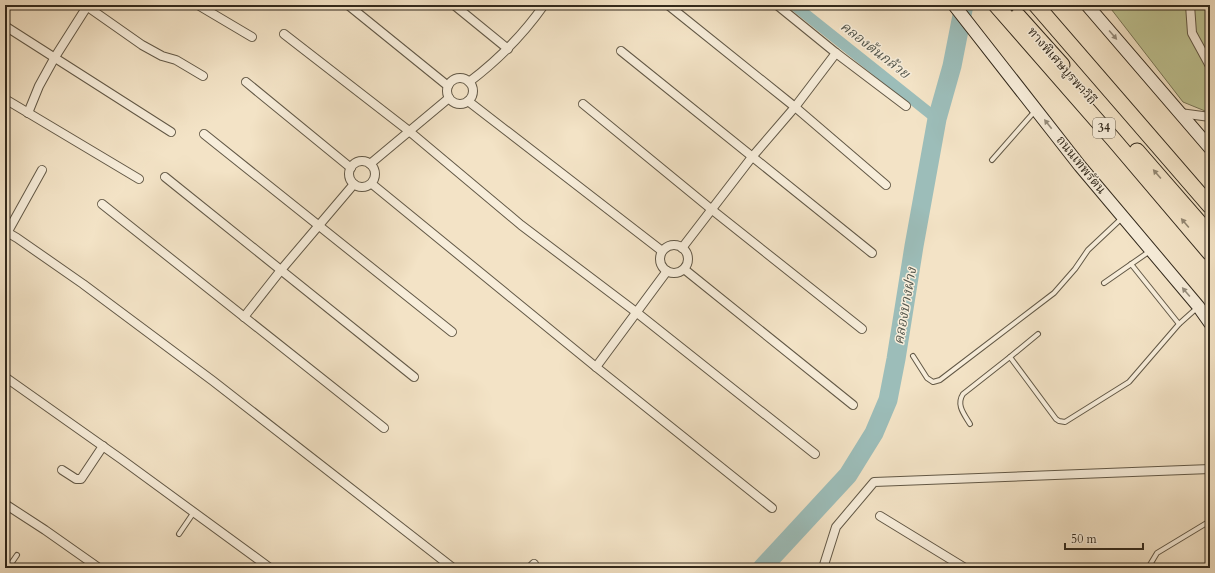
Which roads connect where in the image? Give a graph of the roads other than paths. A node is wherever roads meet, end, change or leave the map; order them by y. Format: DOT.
graph roads {
  1 [pos="86,5"];
  2 [pos="198,5"];
  3 [pos="348,5"];
  4 [pos="454,5"];
  5 [pos="544,5"];
  6 [pos="668,5"];
  7 [pos="777,5"];
  8 [pos="954,5"];
  9 [pos="996,5"];
  10 [pos="1009,5"];
  11 [pos="1036,5"];
  12 [pos="1050,5"];
  13 [pos="1087,5"];
  14 [pos="1190,5"];
  15 [pos="5,26"];
  16 [pos="284,34"];
  17 [pos="252,37"];
  18 [pos="508,49"];
  19 [pos="621,51"];
  20 [pos="836,53"];
  21 [pos="55,57"];
  22 [pos="1210,66"];
  23 [pos="203,76"];
  24 [pos="246,82"];
  25 [pos="469,82"];
  26 [pos="448,86"];
  27 [pos="449,98"];
  28 [pos="5,99"];
  29 [pos="468,101"];
  30 [pos="583,104"];
  31 [pos="906,106"];
  32 [pos="795,107"];
  33 [pos="1036,110"];
  34 [pos="28,113"];
  35 [pos="1180,113"];
  36 [pos="1210,117"];
  37 [pos="409,131"];
  38 [pos="171,132"];
  39 [pos="204,134"];
  40 [pos="1210,148"];
  41 [pos="752,156"];
  42 [pos="992,160"];
  43 [pos="370,164"];
  44 [pos="351,168"];
  45 [pos="42,170"];
  46 [pos="165,177"];
  47 [pos="140,179"];
  48 [pos="354,184"];
  49 [pos="372,184"];
  50 [pos="886,185"];
  51 [pos="1210,193"];
  52 [pos="102,204"];
  53 [pos="1210,206"];
  54 [pos="711,209"];
  55 [pos="1123,217"];
  56 [pos="318,226"];
  57 [pos="6,232"];
  58 [pos="1210,235"];
  59 [pos="682,248"];
  60 [pos="662,251"];
  61 [pos="1151,251"];
  62 [pos="872,253"];
  63 [pos="1210,253"];
  64 [pos="1131,264"];
  65 [pos="684,269"];
  66 [pos="281,270"];
  67 [pos="667,271"];
  68 [pos="1104,282"];
  69 [pos="1198,306"];
  70 [pos="636,312"];
  71 [pos="244,317"];
  72 [pos="1210,323"];
  73 [pos="1179,324"];
  74 [pos="862,329"];
  75 [pos="452,332"];
  76 [pos="1038,334"];
  77 [pos="913,356"];
  78 [pos="1010,357"];
  79 [pos="596,367"];
  80 [pos="5,377"];
  81 [pos="414,377"];
  82 [pos="853,405"];
  83 [pos="970,424"];
  84 [pos="384,428"];
  85 [pos="103,446"];
  86 [pos="815,454"];
  87 [pos="1210,469"];
  88 [pos="62,470"];
  89 [pos="5,504"];
  90 [pos="772,508"];
  91 [pos="194,512"];
  92 [pos="880,516"];
  93 [pos="1210,521"];
  94 [pos="179,534"];
  95 [pos="17,555"];
  96 [pos="8,568"];
  97 [pos="99,568"];
  98 [pos="270,568"];
  99 [pos="453,568"];
  100 [pos="823,568"];
  101 [pos="965,568"];
  102 [pos="1148,568"];
  1 -- 21 [label="street"];
  1 -- 23 [label="street"];
  2 -- 17 [label="street"];
  3 -- 26 [label="street"];
  4 -- 18 [label="street"];
  5 -- 18 [label="street"];
  6 -- 32 [label="street"];
  7 -- 20 [label="street"];
  8 -- 33 [label="main road, ถนนเทพรัตน"];
  63 -- 9 [label="highway, 34, one-way"];
  58 -- 10 [label="highway, ทางพิเศษบูรพาวิถี, one-way"];
  11 -- 53 [label="highway, ทางพิเศษบูรพาวิถี"];
  12 -- 51 [label="highway"];
  13 -- 35 [label="main road, one-way"];
  14 -- 22 [label="street"];
  15 -- 21 [label="street"];
  16 -- 37 [label="street"];
  18 -- 25 [label="street"];
  19 -- 41 [label="street"];
  20 -- 31 [label="street"];
  20 -- 32 [label="street"];
  21 -- 34 [label="street"];
  21 -- 38 [label="street"];
  24 -- 44 [label="street"];
  25 -- 26 [label="street"];
  25 -- 29 [label="street"];
  26 -- 27 [label="street"];
  27 -- 29 [label="street"];
  27 -- 37 [label="street"];
  28 -- 34 [label="street"];
  29 -- 60 [label="street"];
  30 -- 54 [label="street"];
  32 -- 41 [label="street"];
  32 -- 50 [label="street"];
  33 -- 42 [label="lane"];
  55 -- 33 [label="main road, ถนนเทพรัตน, one-way"];
  34 -- 47 [label="street"];
  35 -- 36 [label="street"];
  35 -- 40 [label="main road"];
  37 -- 43 [label="street"];
  37 -- 70 [label="street"];
  39 -- 56 [label="street"];
  41 -- 54 [label="street"];
  41 -- 62 [label="street"];
  43 -- 44 [label="street"];
  43 -- 49 [label="street"];
  44 -- 48 [label="street"];
  45 -- 57 [label="street"];
  46 -- 66 [label="street"];
  48 -- 49 [label="street"];
  48 -- 56 [label="street"];
  49 -- 79 [label="street"];
  52 -- 71 [label="street"];
  54 -- 59 [label="street"];
  54 -- 74 [label="street"];
  55 -- 61 [label="main road, ถนนเทพรัตน"];
  55 -- 77 [label="lane"];
  56 -- 66 [label="street"];
  56 -- 75 [label="street"];
  57 -- 99 [label="street"];
  59 -- 60 [label="street"];
  59 -- 65 [label="street"];
  60 -- 67 [label="street"];
  61 -- 64 [label="lane"];
  69 -- 61 [label="main road, ถนนเทพรัตน, one-way"];
  64 -- 68 [label="lane"];
  64 -- 73 [label="lane"];
  65 -- 67 [label="street"];
  65 -- 82 [label="street"];
  66 -- 71 [label="street"];
  66 -- 81 [label="street"];
  67 -- 70 [label="street"];
  69 -- 72 [label="main road, ถนนเทพรัตน"];
  69 -- 73 [label="lane"];
  70 -- 79 [label="street"];
  70 -- 86 [label="street"];
  71 -- 84 [label="street"];
  73 -- 78 [label="lane"];
  76 -- 78 [label="lane"];
  78 -- 83 [label="lane"];
  79 -- 90 [label="street"];
  80 -- 85 [label="street"];
  85 -- 88 [label="street"];
  85 -- 91 [label="street"];
  87 -- 100 [label="street"];
  89 -- 97 [label="street"];
  91 -- 94 [label="lane"];
  91 -- 98 [label="street"];
  92 -- 101 [label="street"];
  93 -- 102 [label="lane"];
  95 -- 96 [label="lane"];
}
